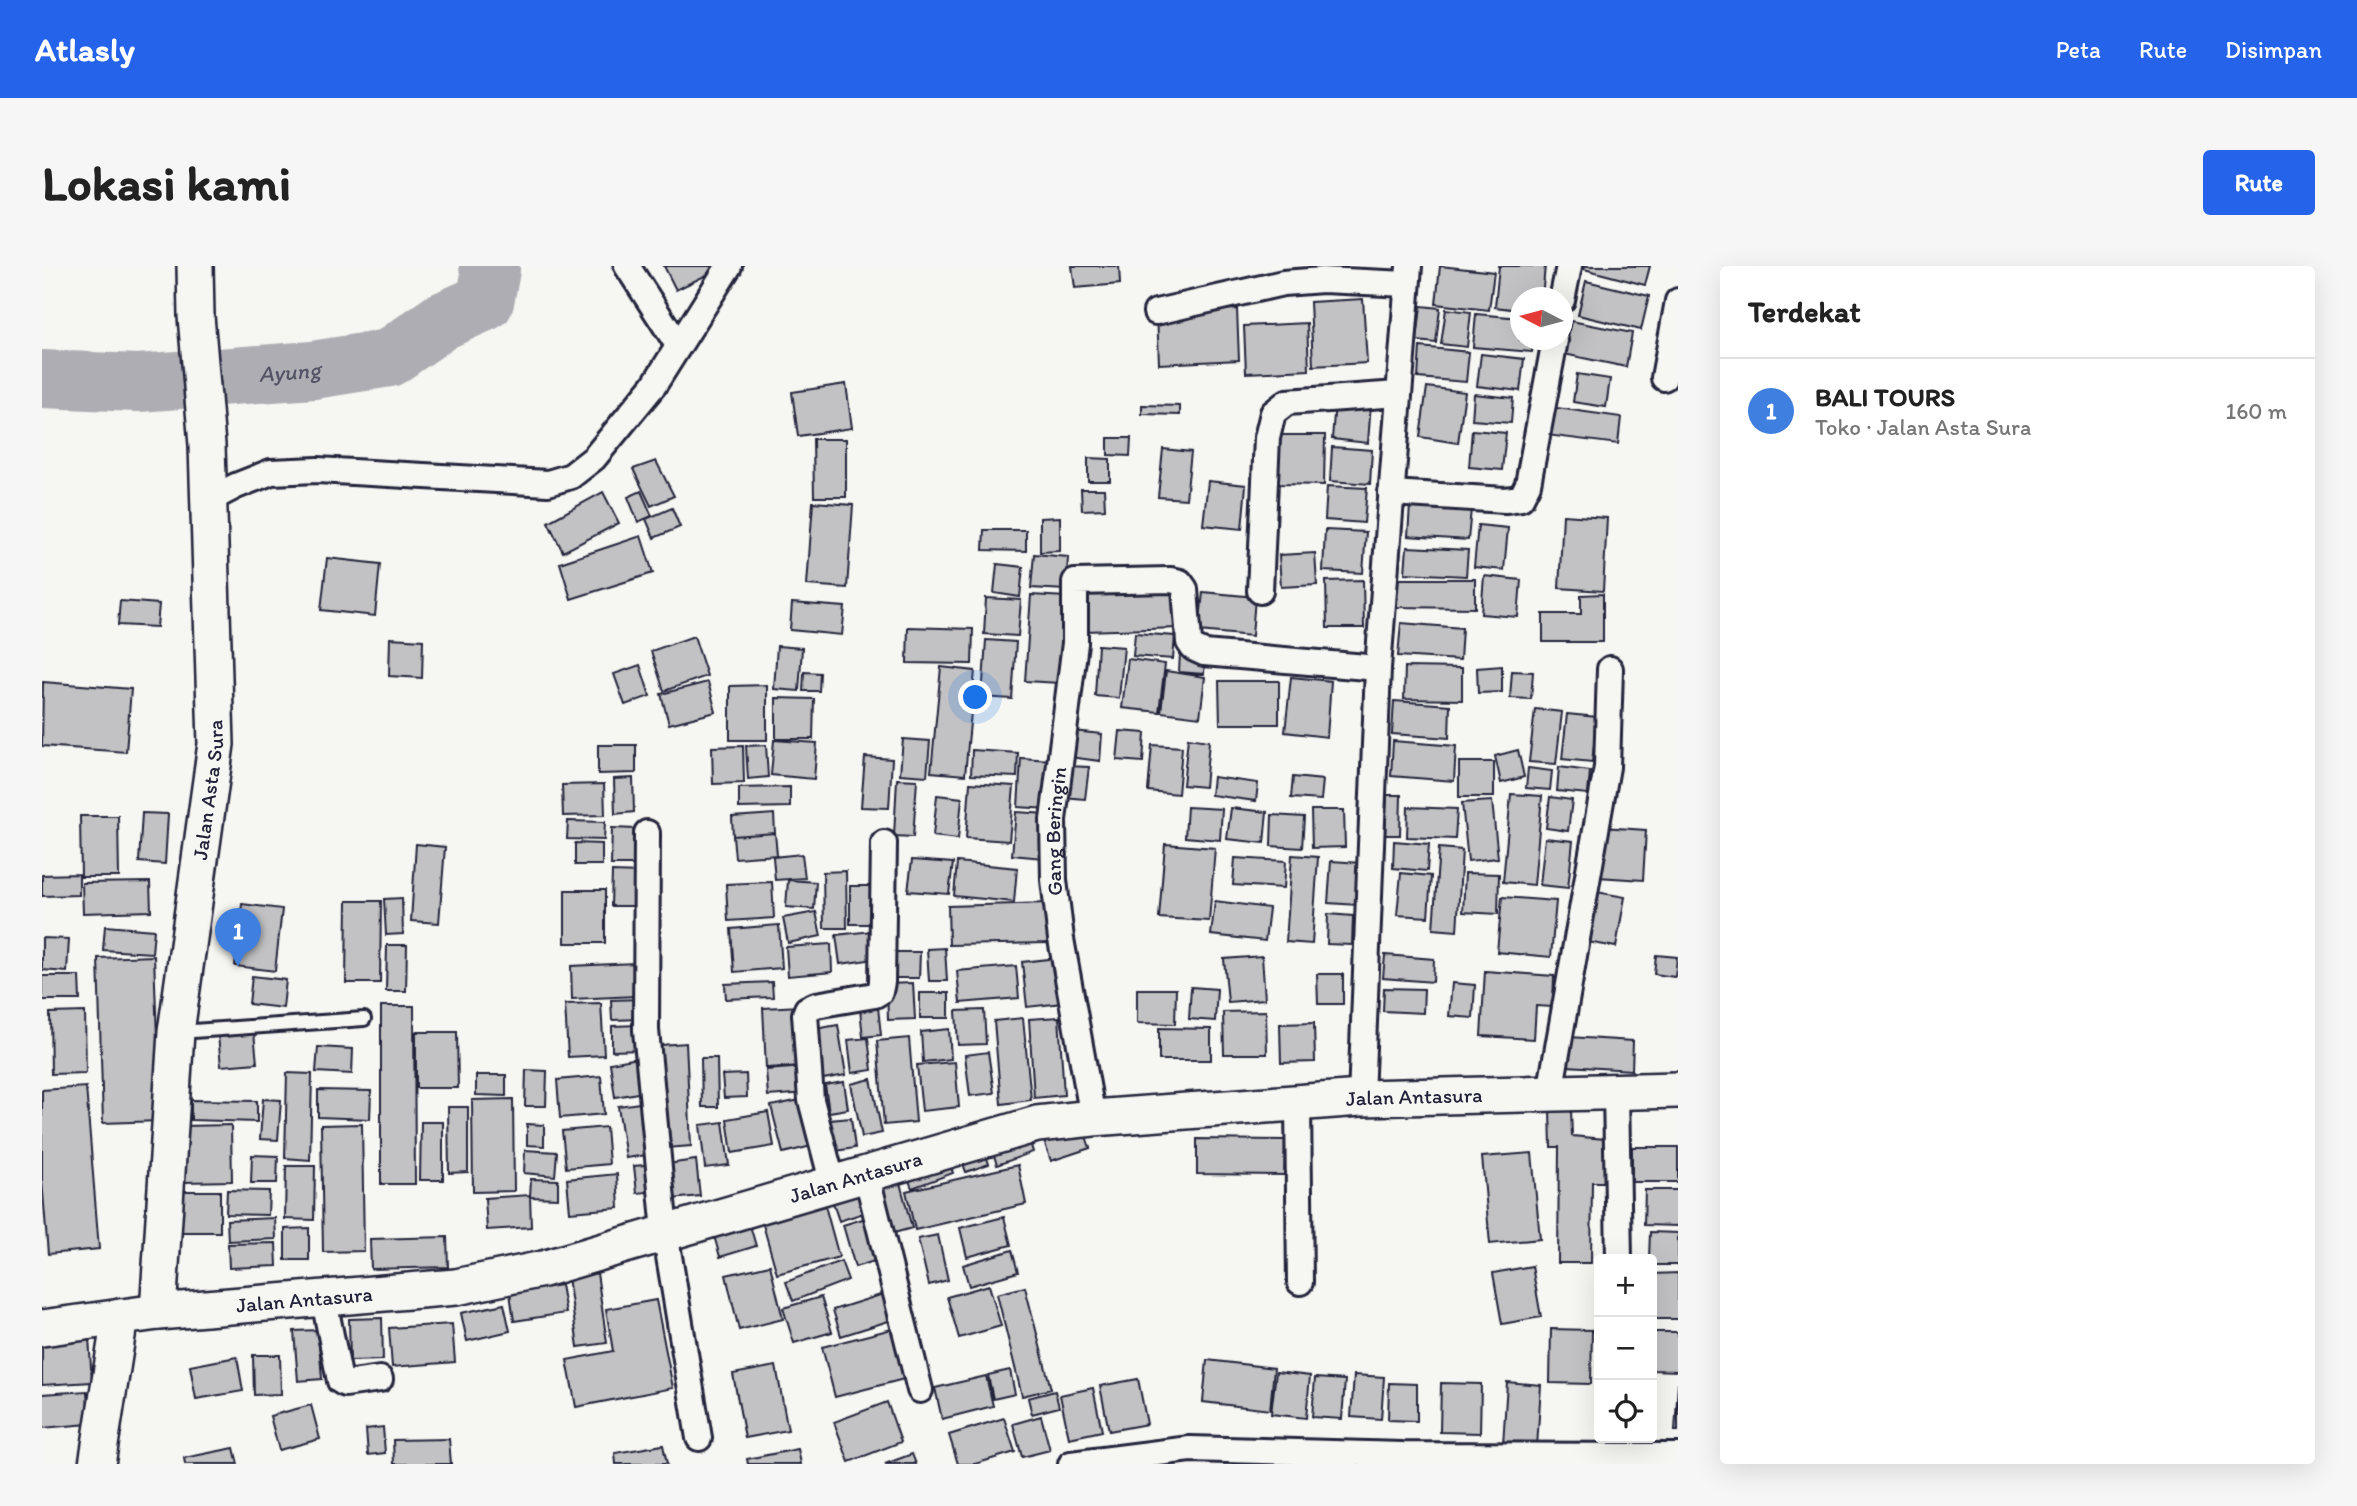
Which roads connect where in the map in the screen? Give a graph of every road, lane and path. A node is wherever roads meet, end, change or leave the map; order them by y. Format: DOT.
graph roads {
  1 [pos="195,266"];
  2 [pos="626,266"];
  3 [pos="729,266"];
  4 [pos="1569,266"];
  5 [pos="1408,275"];
  6 [pos="1565,287"];
  7 [pos="1678,301"];
  8 [pos="1156,312"];
  9 [pos="678,345"];
  10 [pos="1553,350"];
  11 [pos="1664,378"];
  12 [pos="1398,394"];
  13 [pos="1391,493"];
  14 [pos="209,500"];
  15 [pos="1260,591"];
  16 [pos="1378,668"];
  17 [pos="1610,669"];
  18 [pos="647,833"];
  19 [pos="884,843"];
  20 [pos="364,1019"];
  21 [pos="176,1032"];
  22 [pos="1678,1090"];
  23 [pos="1616,1092"];
  24 [pos="1550,1093"];
  25 [pos="1361,1098"];
  26 [pos="1298,1102"];
  27 [pos="1093,1118"];
  28 [pos="866,1173"];
  29 [pos="832,1185"];
  30 [pos="665,1232"];
  31 [pos="1619,1254"];
  32 [pos="1300,1282"];
  33 [pos="324,1300"];
  34 [pos="158,1312"];
  35 [pos="120,1317"];
  36 [pos="42,1328"];
  37 [pos="380,1379"];
  38 [pos="920,1390"];
  39 [pos="699,1438"];
  40 [pos="1678,1456"];
  41 [pos="1260,1458"];
  42 [pos="1120,1460"];
  43 [pos="97,1464"];
  44 [pos="1071,1464"];
  1 -- 14 [label="main road, Jalan Asta Sura"];
  2 -- 9 [label="street"];
  3 -- 9 [label="street"];
  4 -- 6 [label="street"];
  5 -- 8 [label="street"];
  5 -- 12 [label="street"];
  7 -- 11 [label="street"];
  9 -- 14 [label="street"];
  10 -- 13 [label="street"];
  12 -- 13 [label="street"];
  12 -- 15 [label="street"];
  13 -- 16 [label="street"];
  14 -- 21 [label="main road, Jalan Asta Sura"];
  16 -- 25 [label="street"];
  16 -- 27 [label="street, Gang Beringin"];
  17 -- 24 [label="street"];
  18 -- 30 [label="street"];
  19 -- 29 [label="street"];
  20 -- 21 [label="lane"];
  21 -- 34 [label="main road, Jalan Asta Sura"];
  22 -- 23 [label="main road, Jalan Antasura"];
  23 -- 24 [label="main road, Jalan Antasura"];
  23 -- 31 [label="street"];
  24 -- 25 [label="main road, Jalan Antasura"];
  25 -- 26 [label="main road, Jalan Antasura"];
  26 -- 27 [label="main road, Jalan Antasura"];
  26 -- 32 [label="street"];
  27 -- 28 [label="main road, Jalan Antasura"];
  28 -- 29 [label="main road, Jalan Antasura"];
  28 -- 38 [label="street"];
  29 -- 30 [label="main road, Jalan Antasura"];
  30 -- 33 [label="main road, Jalan Antasura"];
  30 -- 39 [label="street"];
  33 -- 34 [label="main road, Jalan Antasura"];
  33 -- 37 [label="street"];
  34 -- 35 [label="main road, Jalan Antasura"];
  35 -- 36 [label="main road, Jalan Antasura"];
  35 -- 43 [label="main road"];
  40 -- 41 [label="street"];
  41 -- 42 [label="street"];
  42 -- 44 [label="street"];
}
